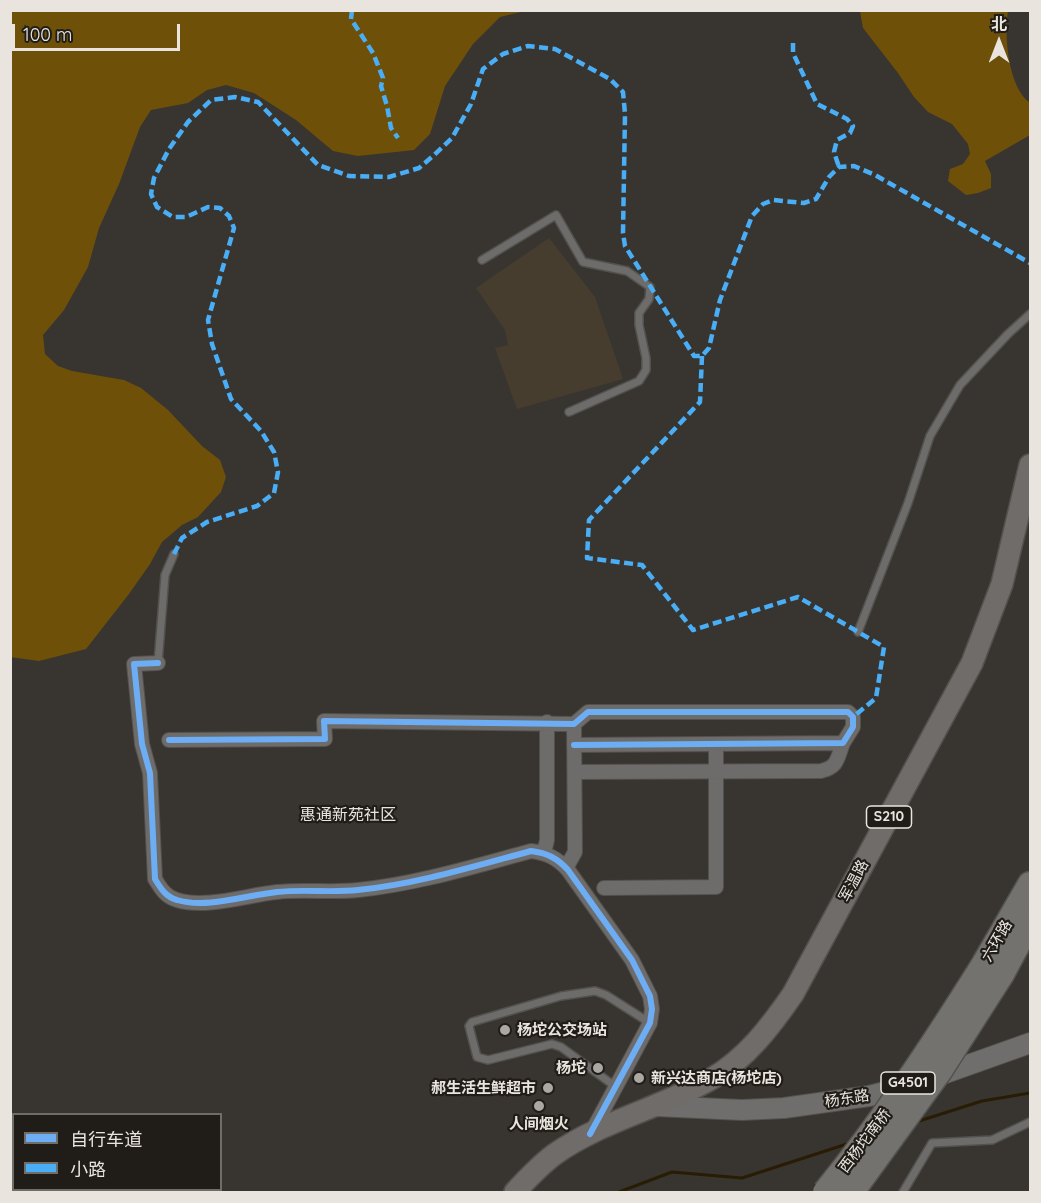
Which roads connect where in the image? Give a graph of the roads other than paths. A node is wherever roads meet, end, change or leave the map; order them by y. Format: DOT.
graph roads {
  1 [pos="482,260"];
  2 [pos="1030,314"];
  3 [pos="570,412"];
  4 [pos="1030,465"];
  5 [pos="174,554"];
  6 [pos="858,632"];
  7 [pos="158,663"];
  8 [pos="547,722"];
  9 [pos="574,724"];
  10 [pos="169,740"];
  11 [pos="843,743"];
  12 [pos="716,744"];
  13 [pos="574,745"];
  14 [pos="574,772"];
  15 [pos="716,772"];
  16 [pos="544,853"];
  17 [pos="566,868"];
  18 [pos="1030,884"];
  19 [pos="604,888"];
  20 [pos="1030,922"];
  21 [pos="992,970"];
  22 [pos="650,1023"];
  23 [pos="1030,1043"];
  24 [pos="616,1088"];
  25 [pos="656,1106"];
  26 [pos="1030,1122"];
  27 [pos="590,1134"];
  28 [pos="522,1185"];
  29 [pos="825,1192"];
  30 [pos="852,1192"];
  31 [pos="903,1192"];
  1 -- 3 [label="lane"];
  2 -- 6 [label="lane"];
  4 -- 25 [label="main road, 军温路 / S210"];
  5 -- 7 [label="lane"];
  7 -- 16 [label="street"];
  8 -- 9 [label="street"];
  8 -- 10 [label="street"];
  8 -- 16 [label="street"];
  9 -- 11 [label="street"];
  9 -- 13 [label="street"];
  11 -- 12 [label="street"];
  11 -- 15 [label="street"];
  12 -- 13 [label="street"];
  12 -- 15 [label="street"];
  13 -- 14 [label="street"];
  14 -- 15 [label="street"];
  14 -- 17 [label="street"];
  15 -- 19 [label="street"];
  16 -- 17 [label="street"];
  17 -- 22 [label="street"];
  18 -- 21 [label="highway, 六环路 / G4501"];
  20 -- 21 [label="highway, 六环路 / G4501"];
  21 -- 29 [label="highway, 西杨坨南桥 / G4501, bridge"];
  21 -- 30 [label="highway, 西杨坨南桥 / G4501, bridge"];
  22 -- 24 [label="street"];
  22 -- 24 [label="lane"];
  23 -- 25 [label="street, 杨东路"];
  24 -- 27 [label="street"];
  25 -- 27 [label="main road, 军温路 / S210"];
  26 -- 31 [label="lane"];
  27 -- 28 [label="main road, 军温路 / S210"];
}
